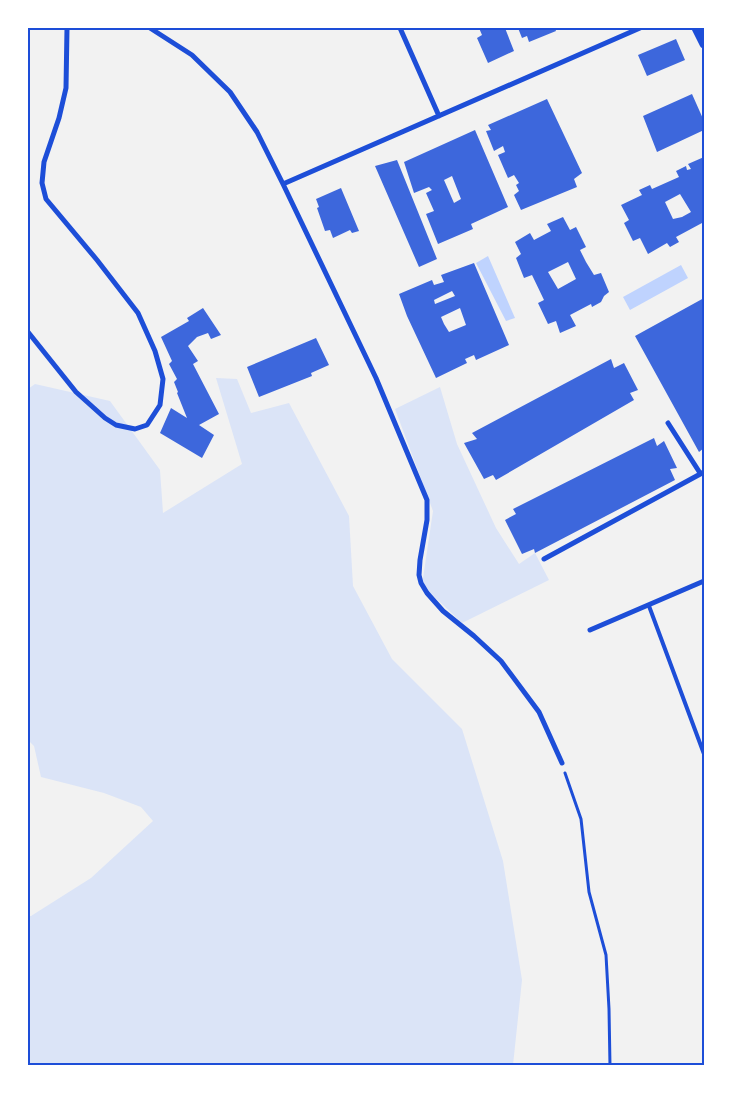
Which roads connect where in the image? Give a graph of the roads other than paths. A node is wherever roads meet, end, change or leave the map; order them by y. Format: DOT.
graph roads {
  1 [pos="67,28"];
  2 [pos="150,28"];
  3 [pos="400,28"];
  4 [pos="640,28"];
  5 [pos="696,28"];
  6 [pos="704,44"];
  7 [pos="439,116"];
  8 [pos="283,184"];
  9 [pos="28,332"];
  10 [pos="668,423"];
  11 [pos="702,472"];
  12 [pos="544,559"];
  13 [pos="704,581"];
  14 [pos="649,606"];
  15 [pos="590,630"];
  16 [pos="704,754"];
  17 [pos="562,763"];
  1 -- 9 [label="street"];
  2 -- 8 [label="street"];
  3 -- 7 [label="street"];
  4 -- 7 [label="street"];
  5 -- 6 [label="street"];
  7 -- 8 [label="street"];
  8 -- 17 [label="street"];
  10 -- 11 [label="street"];
  11 -- 12 [label="street"];
  13 -- 14 [label="street"];
  14 -- 15 [label="street"];
  14 -- 16 [label="lane"];
}
